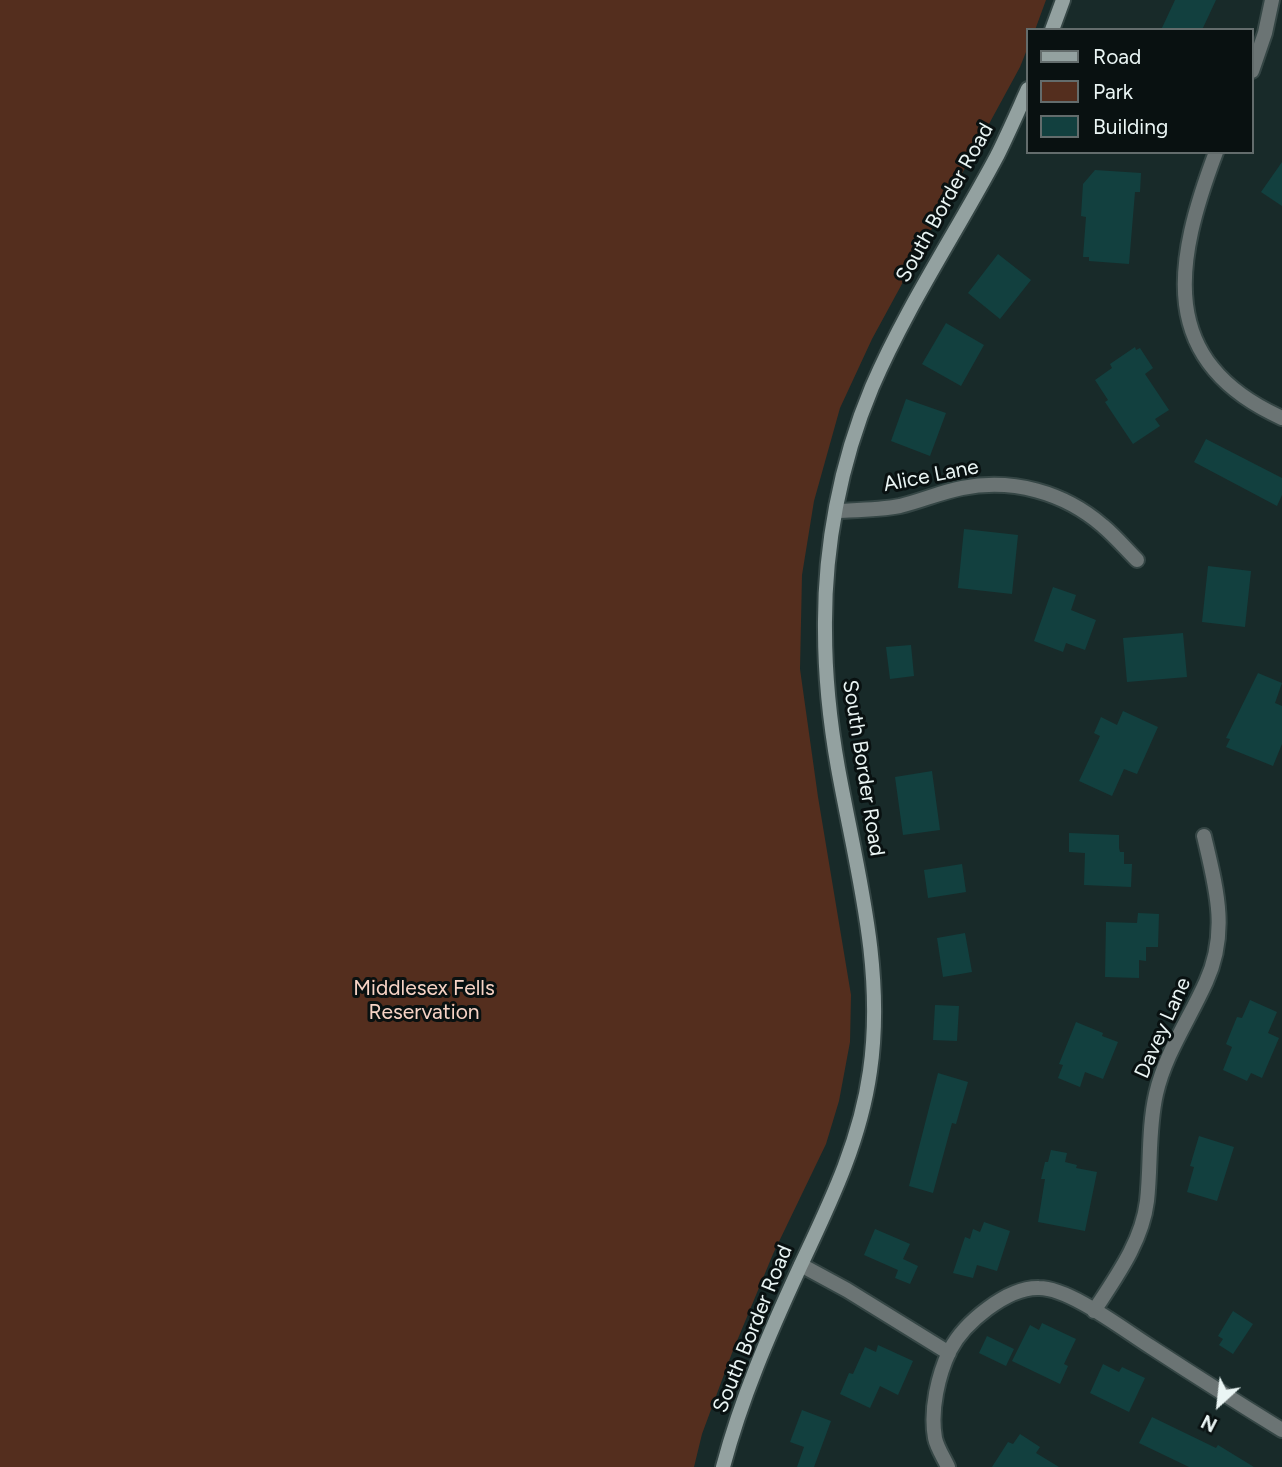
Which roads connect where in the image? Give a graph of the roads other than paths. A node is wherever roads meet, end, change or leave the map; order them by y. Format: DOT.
graph roads {
  1 [pos="1063,0"];
  2 [pos="1272,0"];
  3 [pos="1053,28"];
  4 [pos="1254,65"];
  5 [pos="1026,93"];
  6 [pos="1215,154"];
  7 [pos="1282,418"];
  8 [pos="836,511"];
  9 [pos="1137,560"];
  10 [pos="1204,836"];
  11 [pos="801,1265"];
  12 [pos="1094,1311"];
  13 [pos="949,1353"];
  14 [pos="1282,1430"];
  15 [pos="723,1467"];
  16 [pos="948,1467"];
  1 -- 3 [label="main road"];
  2 -- 4 [label="street"];
  5 -- 8 [label="main road, South Border Road"];
  6 -- 7 [label="street"];
  8 -- 9 [label="street, Alice Lane"];
  8 -- 11 [label="main road, South Border Road"];
  10 -- 12 [label="street, Davey Lane"];
  11 -- 13 [label="street"];
  11 -- 15 [label="main road, South Border Road"];
  12 -- 13 [label="street"];
  12 -- 14 [label="street"];
  13 -- 16 [label="street"];
}
